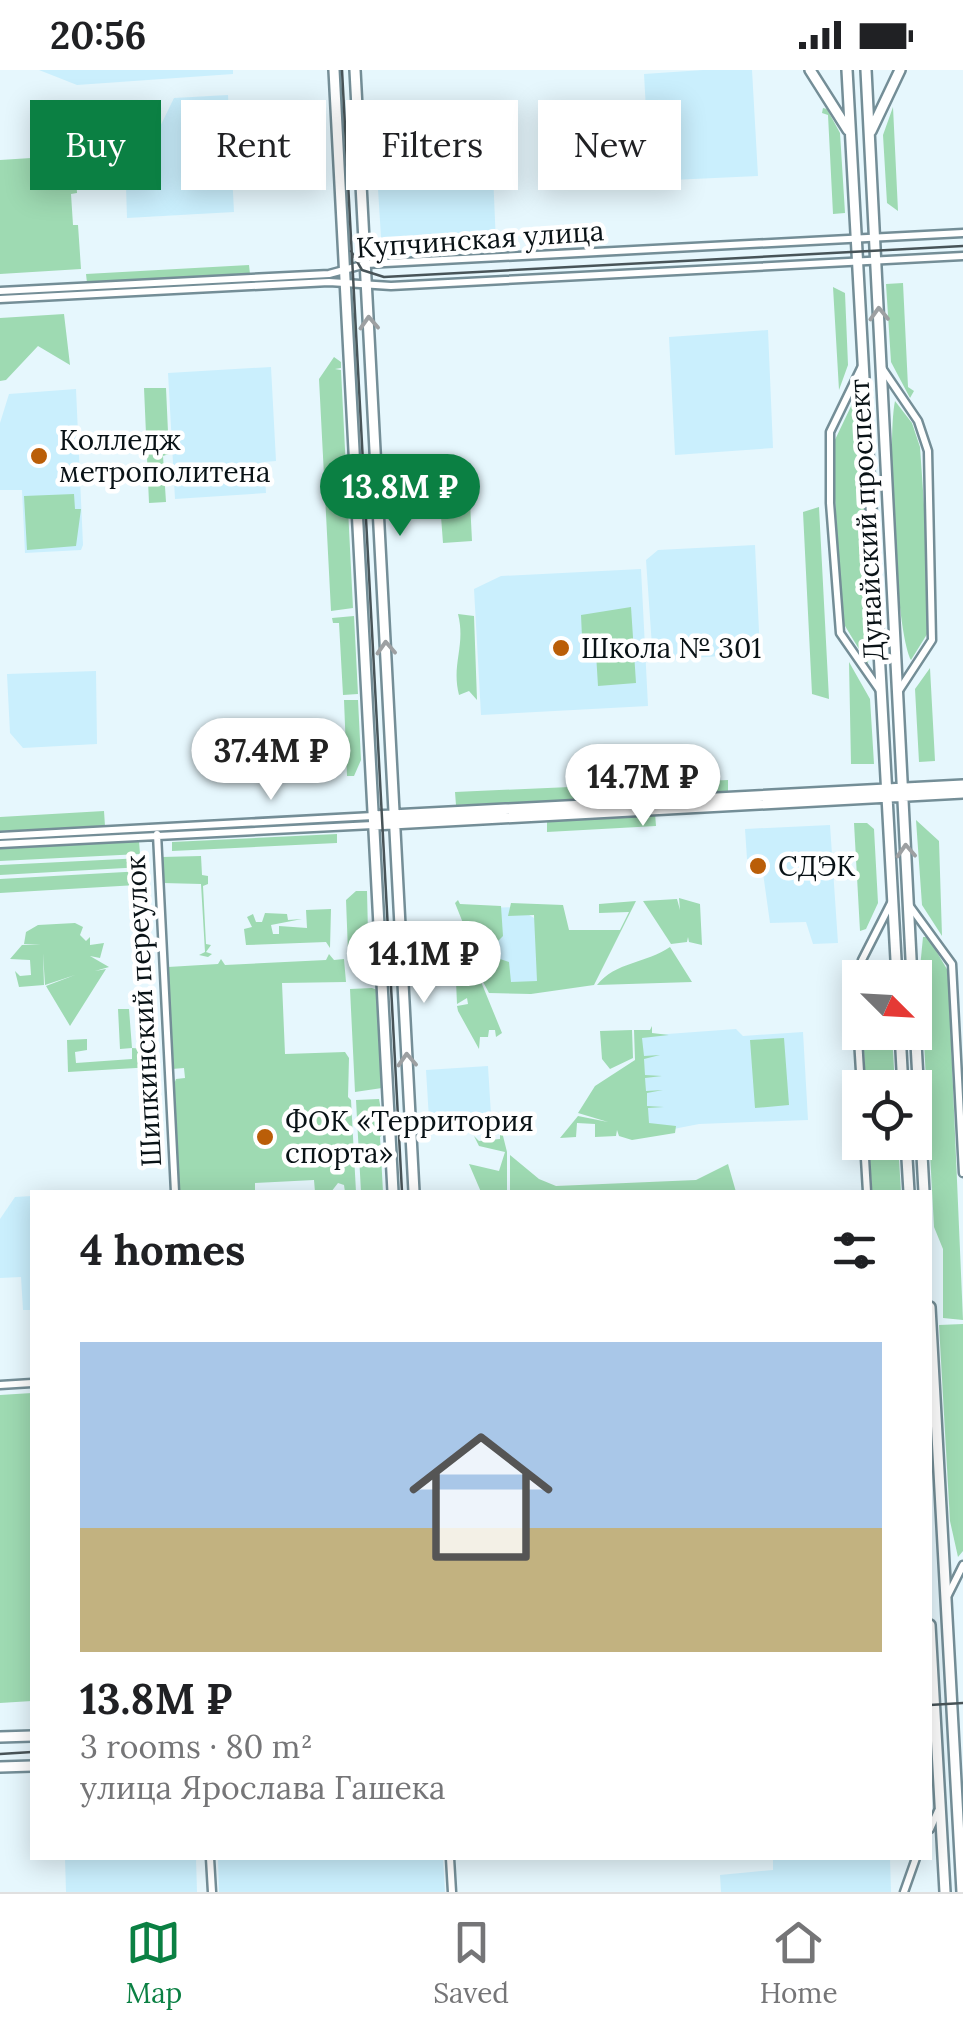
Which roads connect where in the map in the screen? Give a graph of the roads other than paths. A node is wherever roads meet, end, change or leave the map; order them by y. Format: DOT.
graph roads {
  1 [pos="334,70"];
  2 [pos="355,70"];
  3 [pos="810,70"];
  4 [pos="847,70"];
  5 [pos="866,70"];
  6 [pos="900,70"];
  7 [pos="850,132"];
  8 [pos="870,134"];
  9 [pos="963,232"];
  10 [pos="875,237"];
  11 [pos="856,238"];
  12 [pos="963,256"];
  13 [pos="877,261"];
  14 [pos="857,262"];
  15 [pos="366,264"];
  16 [pos="344,270"];
  17 [pos="345,284"];
  18 [pos="367,287"];
  19 [pos="0,291"];
  20 [pos="0,299"];
  21 [pos="864,360"];
  22 [pos="881,366"];
  23 [pos="882,693"];
  24 [pos="897,694"];
  25 [pos="963,785"];
  26 [pos="903,792"];
  27 [pos="888,793"];
  28 [pos="963,793"];
  29 [pos="395,819"];
  30 [pos="374,820"];
  31 [pos="157,832"];
  32 [pos="0,836"];
  33 [pos="0,844"];
  34 [pos="893,900"];
  35 [pos="909,905"];
  36 [pos="896,960"];
  37 [pos="911,960"];
  38 [pos="916,1050"];
  39 [pos="861,1070"];
  40 [pos="865,1160"];
  41 [pos="907,1160"];
  42 [pos="963,1172"];
  43 [pos="175,1190"];
  44 [pos="393,1190"];
  45 [pos="414,1190"];
  46 [pos="867,1190"];
  47 [pos="909,1190"];
  48 [pos="924,1190"];
  49 [pos="932,1340"];
  50 [pos="30,1383"];
  51 [pos="0,1384"];
  52 [pos="963,1565"];
  53 [pos="947,1596"];
  54 [pos="958,1685"];
  55 [pos="932,1686"];
  56 [pos="959,1718"];
  57 [pos="932,1719"];
  58 [pos="30,1736"];
  59 [pos="0,1738"];
  60 [pos="30,1766"];
  61 [pos="0,1768"];
  62 [pos="938,1811"];
  63 [pos="962,1813"];
  64 [pos="932,1824"];
  65 [pos="210,1860"];
  66 [pos="450,1860"];
  67 [pos="915,1860"];
  68 [pos="212,1892"];
  69 [pos="452,1892"];
  70 [pos="904,1892"];
  71 [pos="945,1892"];
  72 [pos="962,1892"];
  1 -- 16 [label="street"];
  2 -- 15 [label="street"];
  3 -- 7 [label="street, Дунайский проспект"];
  4 -- 7 [label="street, Дунайский проспект"];
  5 -- 8 [label="street, Дунайский проспект"];
  6 -- 8 [label="street, Дунайский проспект"];
  7 -- 11 [label="street, Дунайский проспект"];
  8 -- 10 [label="street, Дунайский проспект"];
  9 -- 10 [label="street, Купчинская улица"];
  10 -- 11 [label="street, Купчинская улица"];
  10 -- 13 [label="street, Дунайский проспект"];
  11 -- 14 [label="street, Дунайский проспект"];
  11 -- 15 [label="street, Купчинская улица"];
  12 -- 13 [label="street, Купчинская улица"];
  13 -- 14 [label="street, Купчинская улица"];
  22 -- 13 [label="street, Дунайский проспект, one-way"];
  14 -- 18 [label="street, Купчинская улица"];
  14 -- 21 [label="street, Дунайский проспект"];
  15 -- 16 [label="street, Купчинская улица"];
  15 -- 18 [label="street"];
  16 -- 17 [label="street"];
  16 -- 19 [label="street, Купчинская улица"];
  17 -- 18 [label="street, Купчинская улица"];
  17 -- 20 [label="street, Купчинская улица"];
  17 -- 30 [label="street"];
  29 -- 18 [label="street, one-way"];
  21 -- 23 [label="street, Дунайский проспект"];
  21 -- 23 [label="street"];
  22 -- 24 [label="street, Дунайский проспект"];
  22 -- 24 [label="street"];
  23 -- 27 [label="street, Дунайский проспект"];
  24 -- 26 [label="street, Дунайский проспект"];
  25 -- 26 [label="street"];
  26 -- 27 [label="street"];
  26 -- 28 [label="street"];
  35 -- 26 [label="street, Дунайский проспект, one-way"];
  27 -- 29 [label="street"];
  27 -- 34 [label="street, Дунайский проспект"];
  29 -- 30 [label="street"];
  45 -- 29 [label="street, one-way"];
  30 -- 31 [label="street"];
  30 -- 44 [label="street"];
  31 -- 32 [label="street"];
  31 -- 33 [label="street"];
  31 -- 43 [label="street, Шипкинский переулок"];
  34 -- 36 [label="street, Дунайский проспект"];
  34 -- 39 [label="street, Дунайский проспект"];
  35 -- 37 [label="street, Дунайский проспект"];
  35 -- 42 [label="street"];
  38 -- 48 [label="street"];
  40 -- 46 [label="street"];
  41 -- 47 [label="street"];
  49 -- 53 [label="street"];
  50 -- 51 [label="street"];
  52 -- 53 [label="street"];
  53 -- 54 [label="street"];
  54 -- 55 [label="street"];
  54 -- 56 [label="street"];
  56 -- 57 [label="street"];
  56 -- 63 [label="street"];
  57 -- 62 [label="street"];
  58 -- 59 [label="street"];
  60 -- 61 [label="street"];
  62 -- 64 [label="street"];
  62 -- 71 [label="street"];
  63 -- 72 [label="street"];
  65 -- 68 [label="street"];
  66 -- 69 [label="street"];
  67 -- 70 [label="street"];
}
